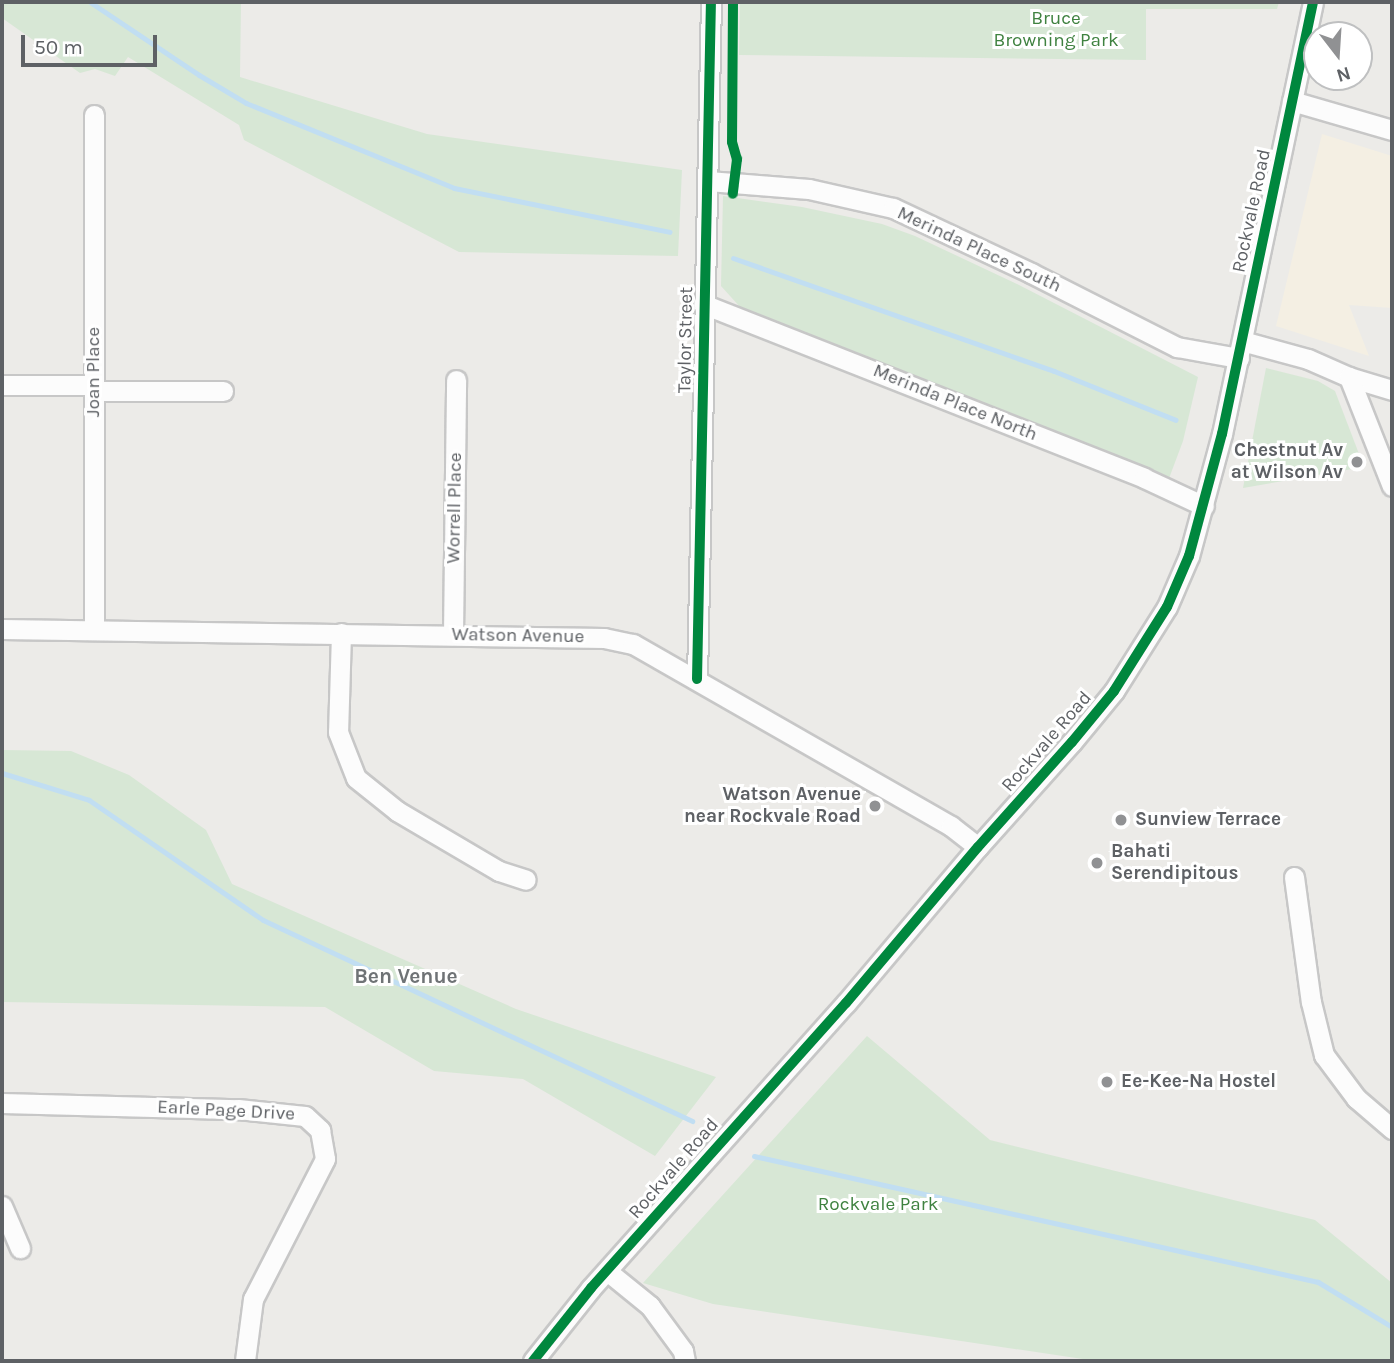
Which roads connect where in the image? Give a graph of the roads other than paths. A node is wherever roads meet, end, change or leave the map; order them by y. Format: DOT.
graph roads {
  1 [pos="710,2"];
  2 [pos="1313,2"];
  3 [pos="1292,101"];
  4 [pos="94,115"];
  5 [pos="1392,130"];
  6 [pos="708,181"];
  7 [pos="703,304"];
  8 [pos="1240,349"];
  9 [pos="1349,377"];
  10 [pos="456,380"];
  11 [pos="2,385"];
  12 [pos="94,388"];
  13 [pos="1392,390"];
  14 [pos="223,391"];
  15 [pos="1392,486"];
  16 [pos="1204,506"];
  17 [pos="2,629"];
  18 [pos="94,630"];
  19 [pos="341,633"];
  20 [pos="453,635"];
  21 [pos="697,679"];
  22 [pos="978,847"];
  23 [pos="1294,877"];
  24 [pos="526,880"];
  25 [pos="2,1103"];
  26 [pos="1392,1129"];
  27 [pos="2,1206"];
  28 [pos="20,1248"];
  29 [pos="607,1271"];
  30 [pos="245,1361"];
  31 [pos="533,1361"];
  32 [pos="685,1361"];
  1 -- 6 [label="street, Taylor Street"];
  2 -- 3 [label="street, Rockvale Road"];
  3 -- 5 [label="street"];
  3 -- 8 [label="street, Rockvale Road"];
  4 -- 12 [label="street, Joan Place"];
  6 -- 7 [label="street, Taylor Street"];
  6 -- 8 [label="street, Merinda Place South"];
  7 -- 16 [label="street, Merinda Place North"];
  7 -- 21 [label="street, Taylor Street"];
  8 -- 9 [label="street, Merinda Place South"];
  8 -- 16 [label="street, Rockvale Road"];
  9 -- 13 [label="street, Merinda Place South"];
  9 -- 15 [label="street"];
  10 -- 20 [label="street, Worrell Place"];
  11 -- 12 [label="street"];
  12 -- 14 [label="street"];
  12 -- 18 [label="street, Joan Place"];
  16 -- 22 [label="street, Rockvale Road"];
  17 -- 18 [label="street, Watson Avenue"];
  18 -- 19 [label="street, Watson Avenue"];
  19 -- 20 [label="street, Watson Avenue"];
  19 -- 24 [label="street"];
  20 -- 21 [label="street, Watson Avenue"];
  21 -- 22 [label="street, Watson Avenue"];
  22 -- 29 [label="street, Rockvale Road"];
  23 -- 26 [label="street"];
  25 -- 30 [label="street, Earle Page Drive"];
  27 -- 28 [label="street"];
  29 -- 31 [label="street, Rockvale Road"];
  29 -- 32 [label="street"];
}
